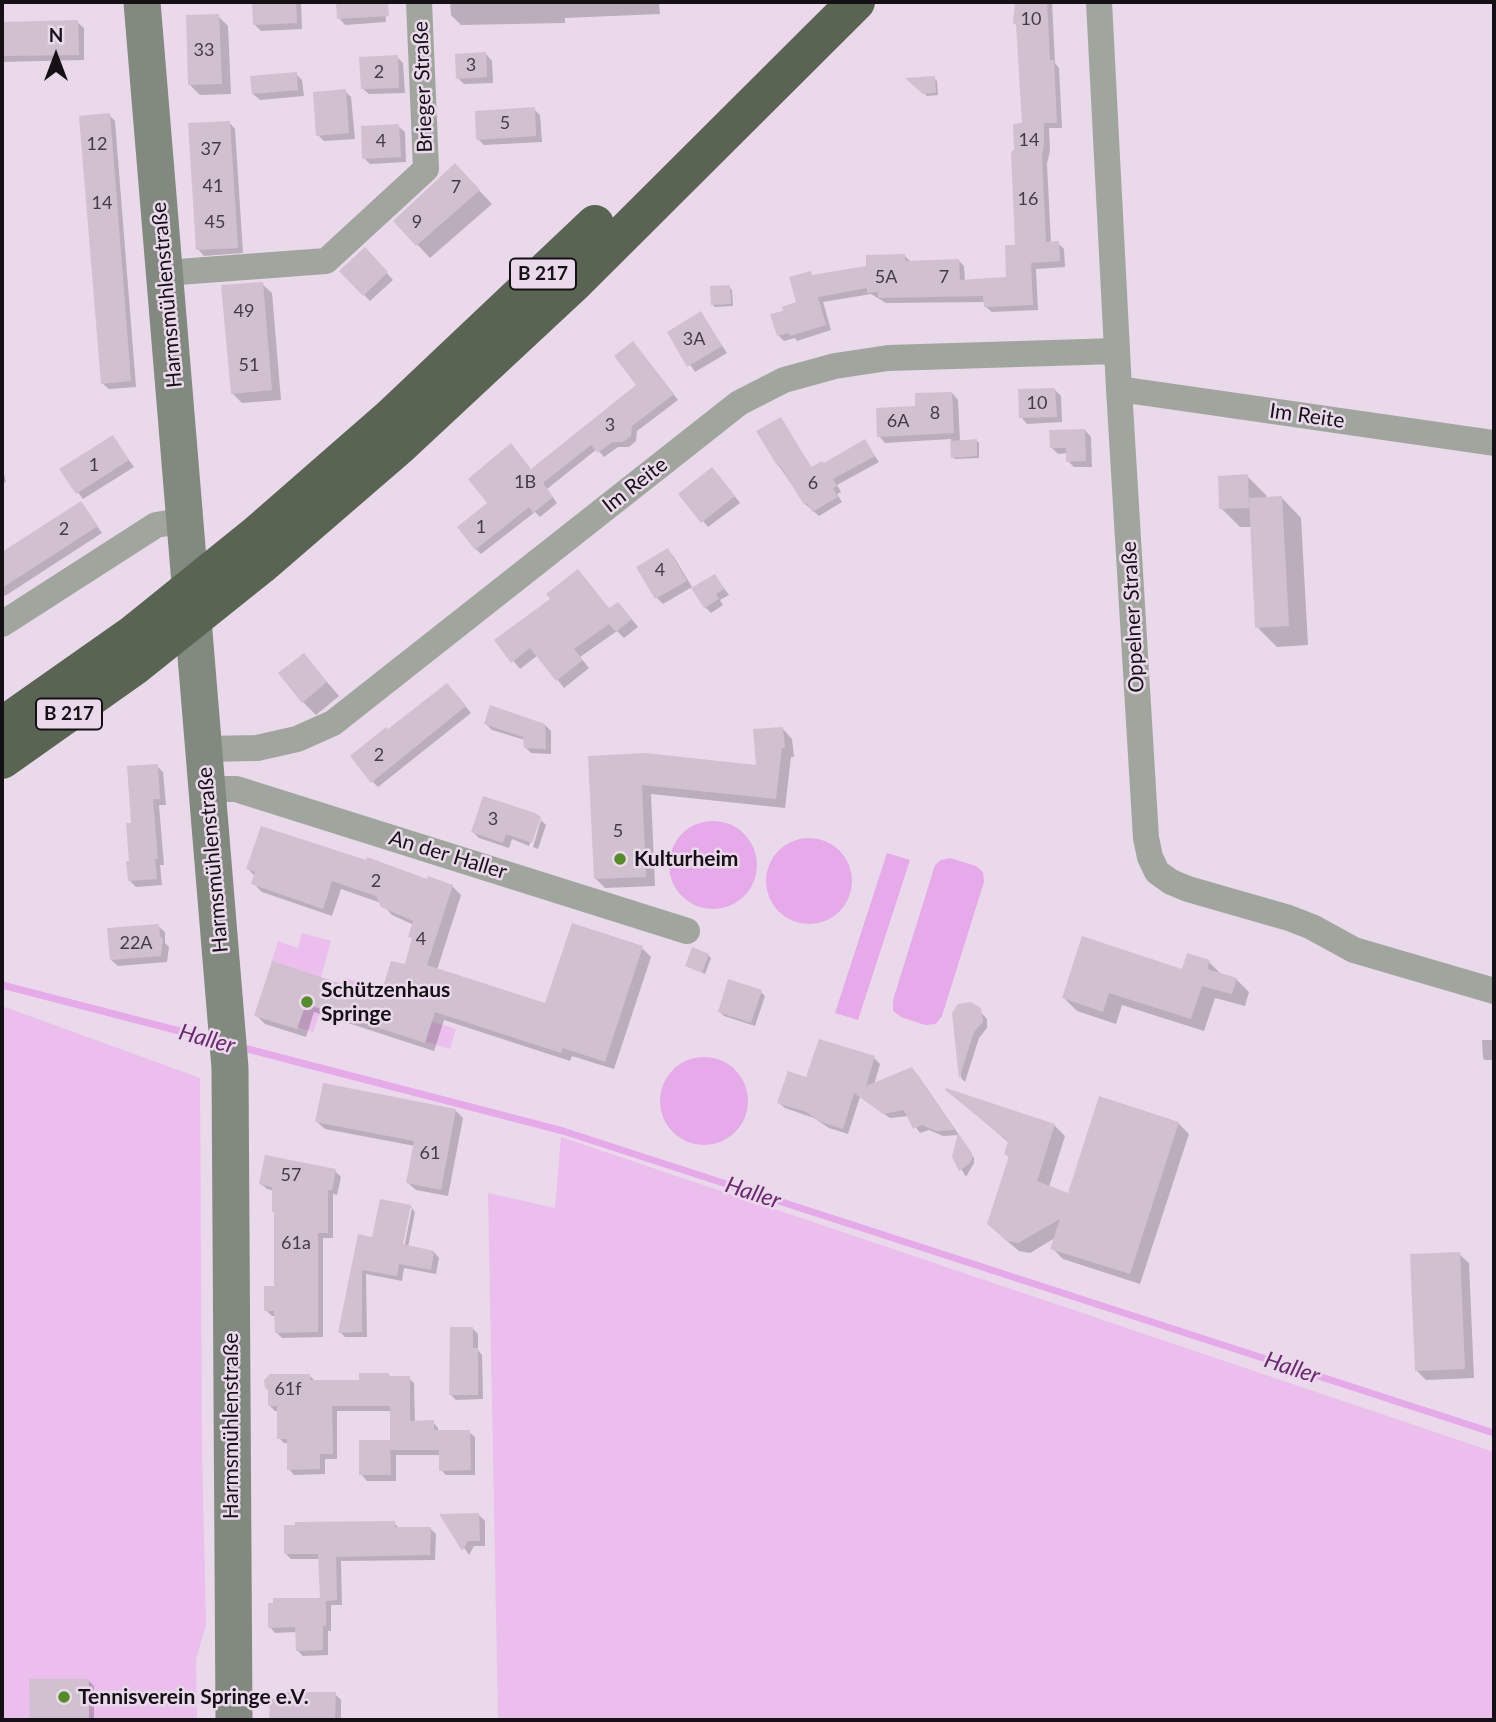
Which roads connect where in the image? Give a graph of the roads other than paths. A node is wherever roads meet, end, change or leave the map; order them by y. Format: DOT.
graph roads {
  1 [pos="142,2"];
  2 [pos="419,2"];
  3 [pos="818,2"];
  4 [pos="856,2"];
  5 [pos="1098,2"];
  6 [pos="166,273"];
  7 [pos="1116,351"];
  8 [pos="1119,389"];
  9 [pos="1494,443"];
  10 [pos="186,520"];
  11 [pos="259,550"];
  12 [pos="2,624"];
  13 [pos="134,650"];
  14 [pos="2,726"];
  15 [pos="203,749"];
  16 [pos="2,760"];
  17 [pos="206,789"];
  18 [pos="687,931"];
  19 [pos="1494,991"];
  20 [pos="233,1720"];
  1 -- 6 [label="street, Harmsmühlenstraße"];
  2 -- 6 [label="street, Brieger Straße"];
  3 -- 11 [label="highway, B 217"];
  4 -- 11 [label="highway, B 217"];
  5 -- 7 [label="street, Oppelner Straße"];
  6 -- 10 [label="street, Harmsmühlenstraße"];
  7 -- 8 [label="street, Oppelner Straße"];
  7 -- 15 [label="street, Im Reite"];
  8 -- 9 [label="street, Im Reite"];
  8 -- 19 [label="street, Oppelner Straße"];
  10 -- 12 [label="street"];
  10 -- 15 [label="street, Harmsmühlenstraße"];
  11 -- 13 [label="highway, B 217"];
  13 -- 14 [label="highway, B 217"];
  13 -- 16 [label="highway, B 217"];
  15 -- 17 [label="street, Harmsmühlenstraße"];
  17 -- 18 [label="street, An der Haller"];
  17 -- 20 [label="street, Harmsmühlenstraße"];
}
